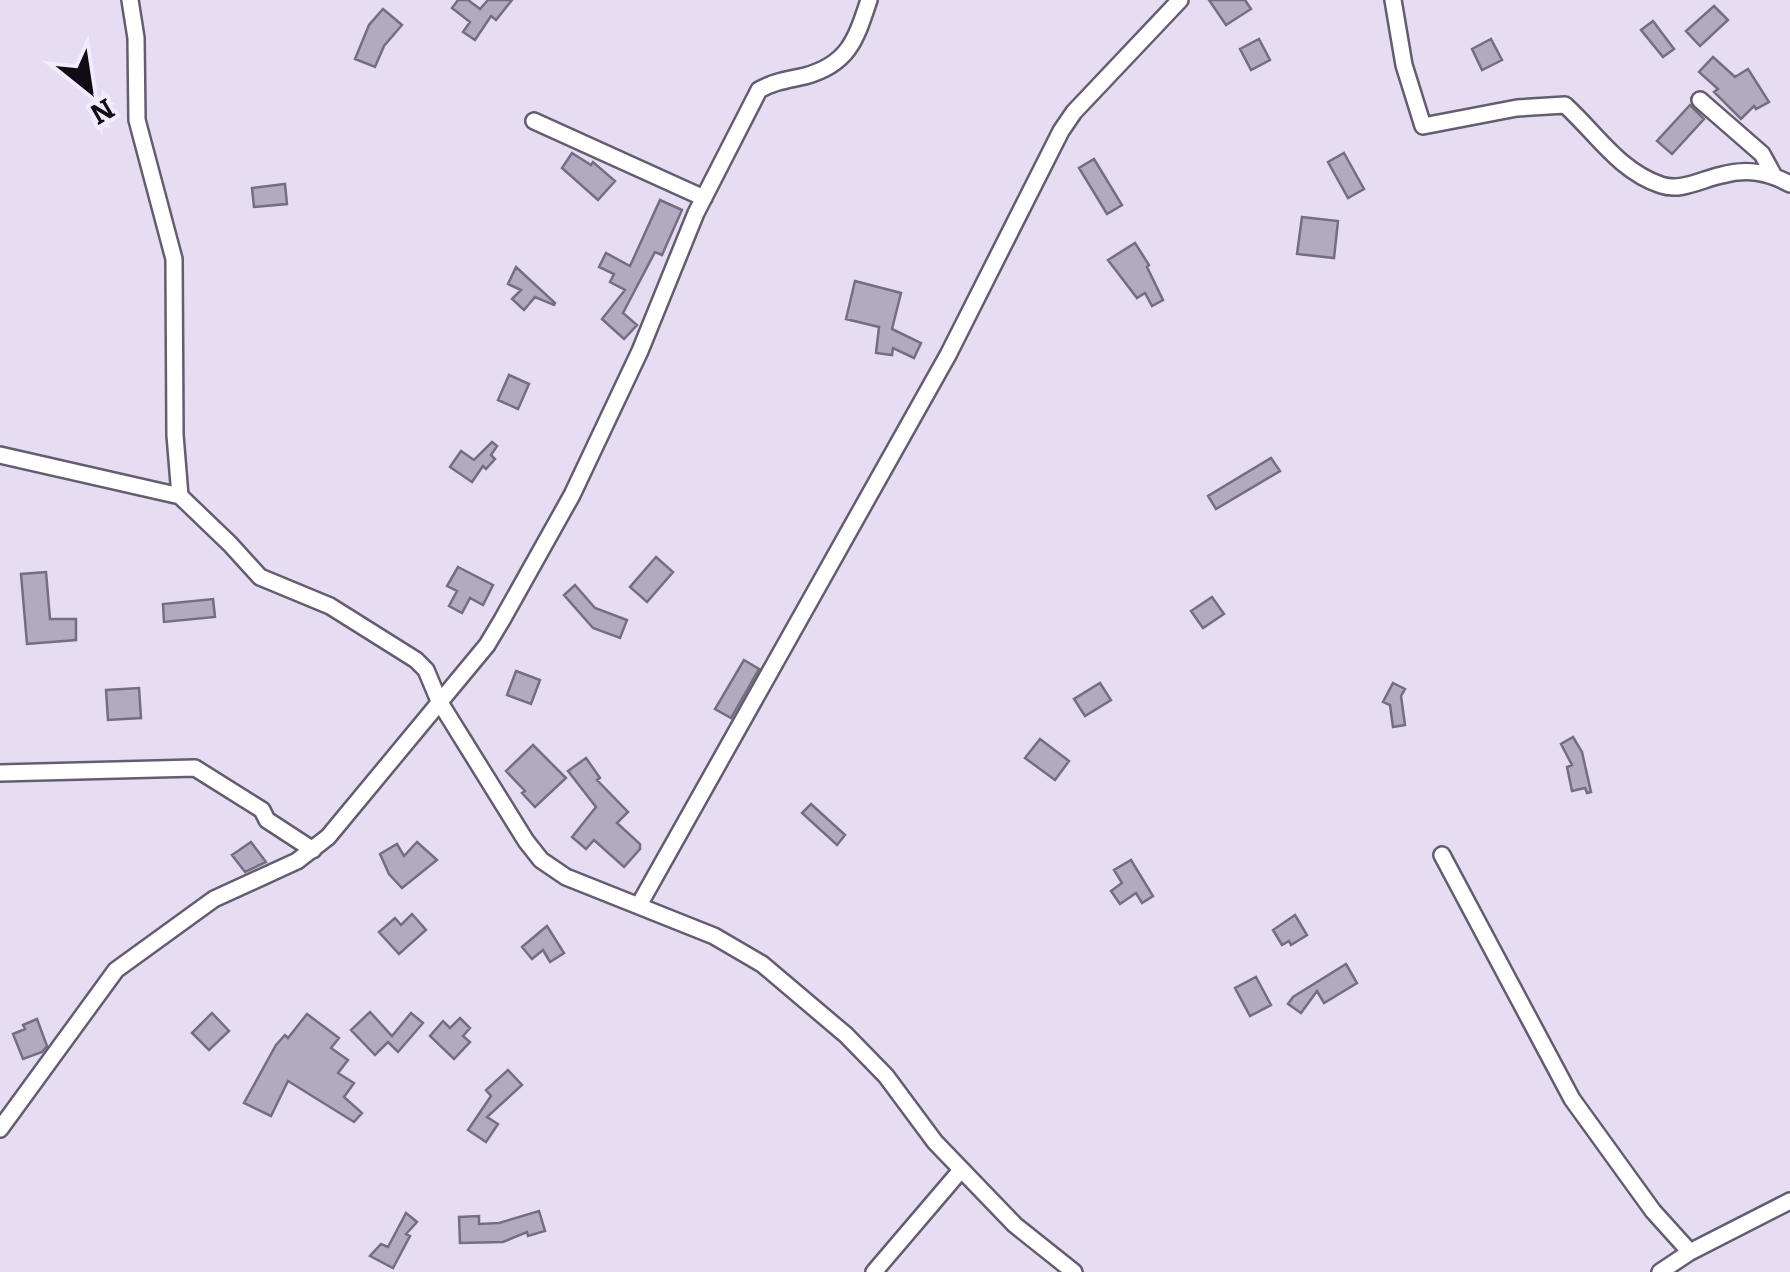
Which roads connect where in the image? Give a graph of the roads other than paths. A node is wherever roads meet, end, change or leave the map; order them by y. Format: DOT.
graph roads {
  1 [pos="130,0"];
  2 [pos="869,0"];
  3 [pos="1180,0"];
  4 [pos="1392,0"];
  5 [pos="1700,100"];
  6 [pos="534,121"];
  7 [pos="1774,176"];
  8 [pos="1790,184"];
  9 [pos="704,198"];
  10 [pos="0,456"];
  11 [pos="180,496"];
  12 [pos="439,702"];
  13 [pos="0,773"];
  14 [pos="313,850"];
  15 [pos="1442,854"];
  16 [pos="640,905"];
  17 [pos="0,1129"];
  18 [pos="961,1170"];
  19 [pos="1790,1201"];
  20 [pos="1690,1252"];
  21 [pos="874,1272"];
  22 [pos="1074,1272"];
  23 [pos="1660,1272"];
  1 -- 11 [label="street"];
  2 -- 9 [label="street"];
  3 -- 16 [label="street"];
  4 -- 7 [label="street"];
  5 -- 7 [label="street"];
  6 -- 9 [label="street"];
  7 -- 8 [label="street"];
  9 -- 12 [label="street"];
  10 -- 11 [label="street"];
  11 -- 12 [label="street"];
  12 -- 14 [label="street"];
  12 -- 16 [label="street"];
  13 -- 14 [label="street"];
  14 -- 17 [label="street"];
  15 -- 20 [label="street"];
  16 -- 18 [label="street"];
  18 -- 21 [label="street"];
  18 -- 22 [label="street"];
  19 -- 20 [label="street"];
  20 -- 23 [label="street"];
}
